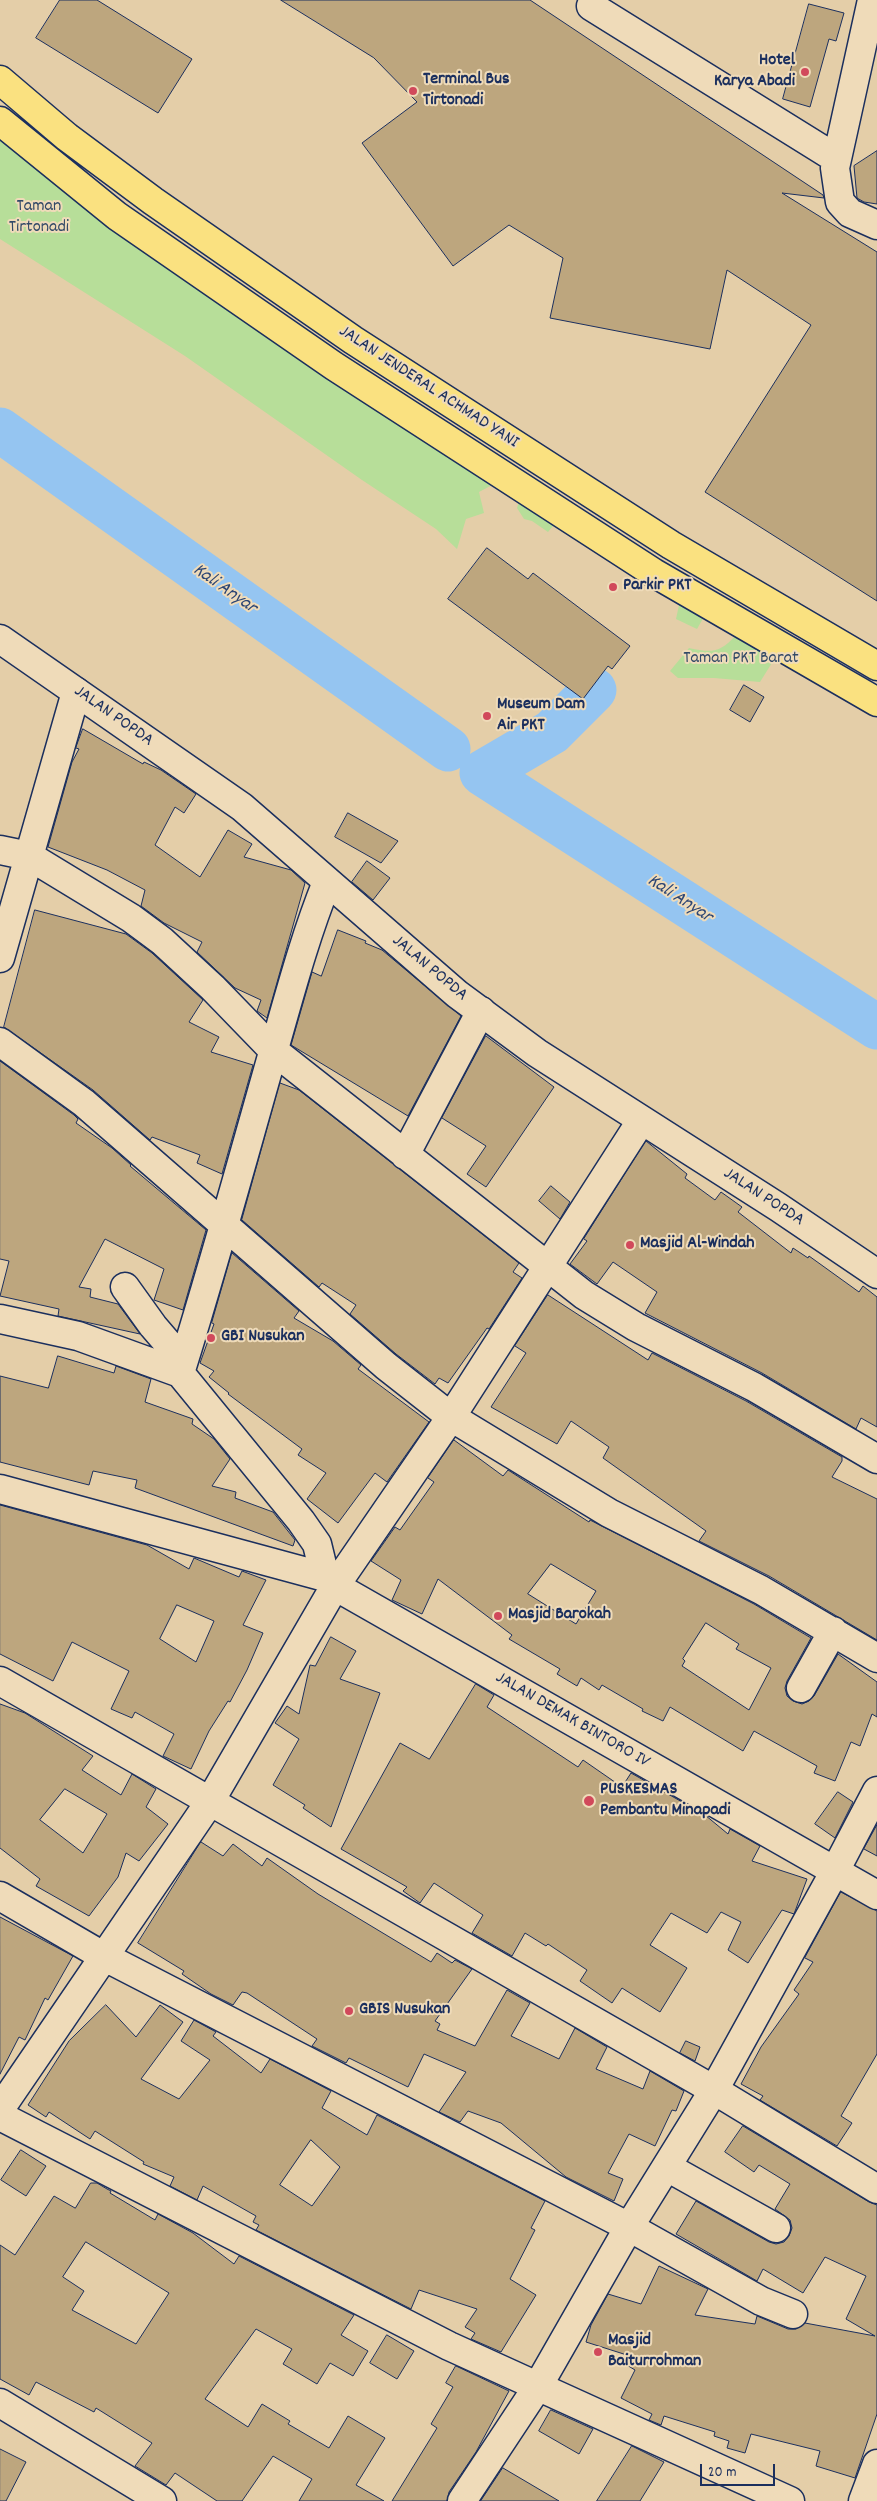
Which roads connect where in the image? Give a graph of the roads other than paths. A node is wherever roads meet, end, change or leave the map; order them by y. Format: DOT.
graph roads {
  1 [pos="872,0"];
  2 [pos="591,6"];
  3 [pos="869,46"];
  4 [pos="0,80"];
  5 [pos="0,121"];
  6 [pos="837,159"];
  7 [pos="877,225"];
  8 [pos="749,591"];
  9 [pos="735,620"];
  10 [pos="0,639"];
  11 [pos="877,666"];
  12 [pos="76,692"];
  13 [pos="877,702"];
  14 [pos="0,850"];
  15 [pos="29,856"];
  16 [pos="327,882"];
  17 [pos="0,958"];
  18 [pos="481,1011"];
  19 [pos="0,1042"];
  20 [pos="274,1050"];
  21 [pos="641,1120"];
  22 [pos="405,1155"];
  23 [pos="224,1223"];
  24 [pos="549,1266"];
  25 [pos="877,1274"];
  26 [pos="125,1287"];
  27 [pos="0,1319"];
  28 [pos="181,1367"];
  29 [pos="451,1417"];
  30 [pos="877,1459"];
  31 [pos="0,1488"];
  32 [pos="330,1581"];
  33 [pos="833,1632"];
  34 [pos="877,1658"];
  35 [pos="0,1681"];
  36 [pos="801,1688"];
  37 [pos="877,1791"];
  38 [pos="209,1803"];
  39 [pos="835,1871"];
  40 [pos="0,1896"];
  41 [pos="877,1896"];
  42 [pos="103,1956"];
  43 [pos="714,2090"];
  44 [pos="0,2109"];
  45 [pos="0,2116"];
  46 [pos="667,2167"];
  47 [pos="877,2189"];
  48 [pos="630,2227"];
  49 [pos="776,2228"];
  50 [pos="793,2314"];
  51 [pos="538,2386"];
  52 [pos="0,2403"];
  53 [pos="877,2464"];
  54 [pos="162,2501"];
  55 [pos="462,2501"];
  56 [pos="790,2501"];
  57 [pos="863,2501"];
  1 -- 3 [label="street"];
  2 -- 6 [label="street"];
  3 -- 6 [label="street"];
  4 -- 8 [label="main road, JALAN JENDERAL ACHMAD YANI"];
  5 -- 9 [label="main road, JALAN JENDERAL ACHMAD YANI"];
  6 -- 7 [label="street"];
  8 -- 9 [label="main road"];
  8 -- 11 [label="main road, JALAN JENDERAL ACHMAD YANI"];
  9 -- 13 [label="main road, JALAN JENDERAL ACHMAD YANI"];
  10 -- 12 [label="street, JALAN POPDA"];
  12 -- 15 [label="street"];
  12 -- 16 [label="street, JALAN POPDA"];
  14 -- 15 [label="street"];
  15 -- 17 [label="street"];
  15 -- 20 [label="street"];
  16 -- 18 [label="street, JALAN POPDA"];
  16 -- 20 [label="street"];
  18 -- 21 [label="street, JALAN POPDA"];
  18 -- 22 [label="street"];
  19 -- 23 [label="street"];
  20 -- 22 [label="street"];
  20 -- 23 [label="street"];
  21 -- 24 [label="street"];
  21 -- 25 [label="street, JALAN POPDA"];
  22 -- 24 [label="street"];
  23 -- 28 [label="street"];
  23 -- 29 [label="street"];
  24 -- 29 [label="street"];
  24 -- 30 [label="street"];
  26 -- 28 [label="street"];
  27 -- 28 [label="street"];
  28 -- 32 [label="street"];
  29 -- 32 [label="street"];
  29 -- 33 [label="street"];
  31 -- 32 [label="street, JALAN DEMAK BINTORO IV"];
  32 -- 38 [label="street"];
  32 -- 39 [label="street, JALAN DEMAK BINTORO IV"];
  33 -- 34 [label="street"];
  33 -- 36 [label="street"];
  35 -- 38 [label="street"];
  37 -- 39 [label="street"];
  38 -- 42 [label="street"];
  38 -- 43 [label="street"];
  39 -- 41 [label="street, JALAN DEMAK BINTORO IV"];
  39 -- 43 [label="street"];
  40 -- 42 [label="street"];
  42 -- 44 [label="street"];
  42 -- 48 [label="street"];
  43 -- 46 [label="street"];
  43 -- 47 [label="street"];
  45 -- 51 [label="street"];
  46 -- 48 [label="street"];
  46 -- 49 [label="street"];
  48 -- 50 [label="street"];
  48 -- 51 [label="street"];
  51 -- 55 [label="street"];
  51 -- 56 [label="street"];
  52 -- 54 [label="street"];
  53 -- 57 [label="street"];
}
